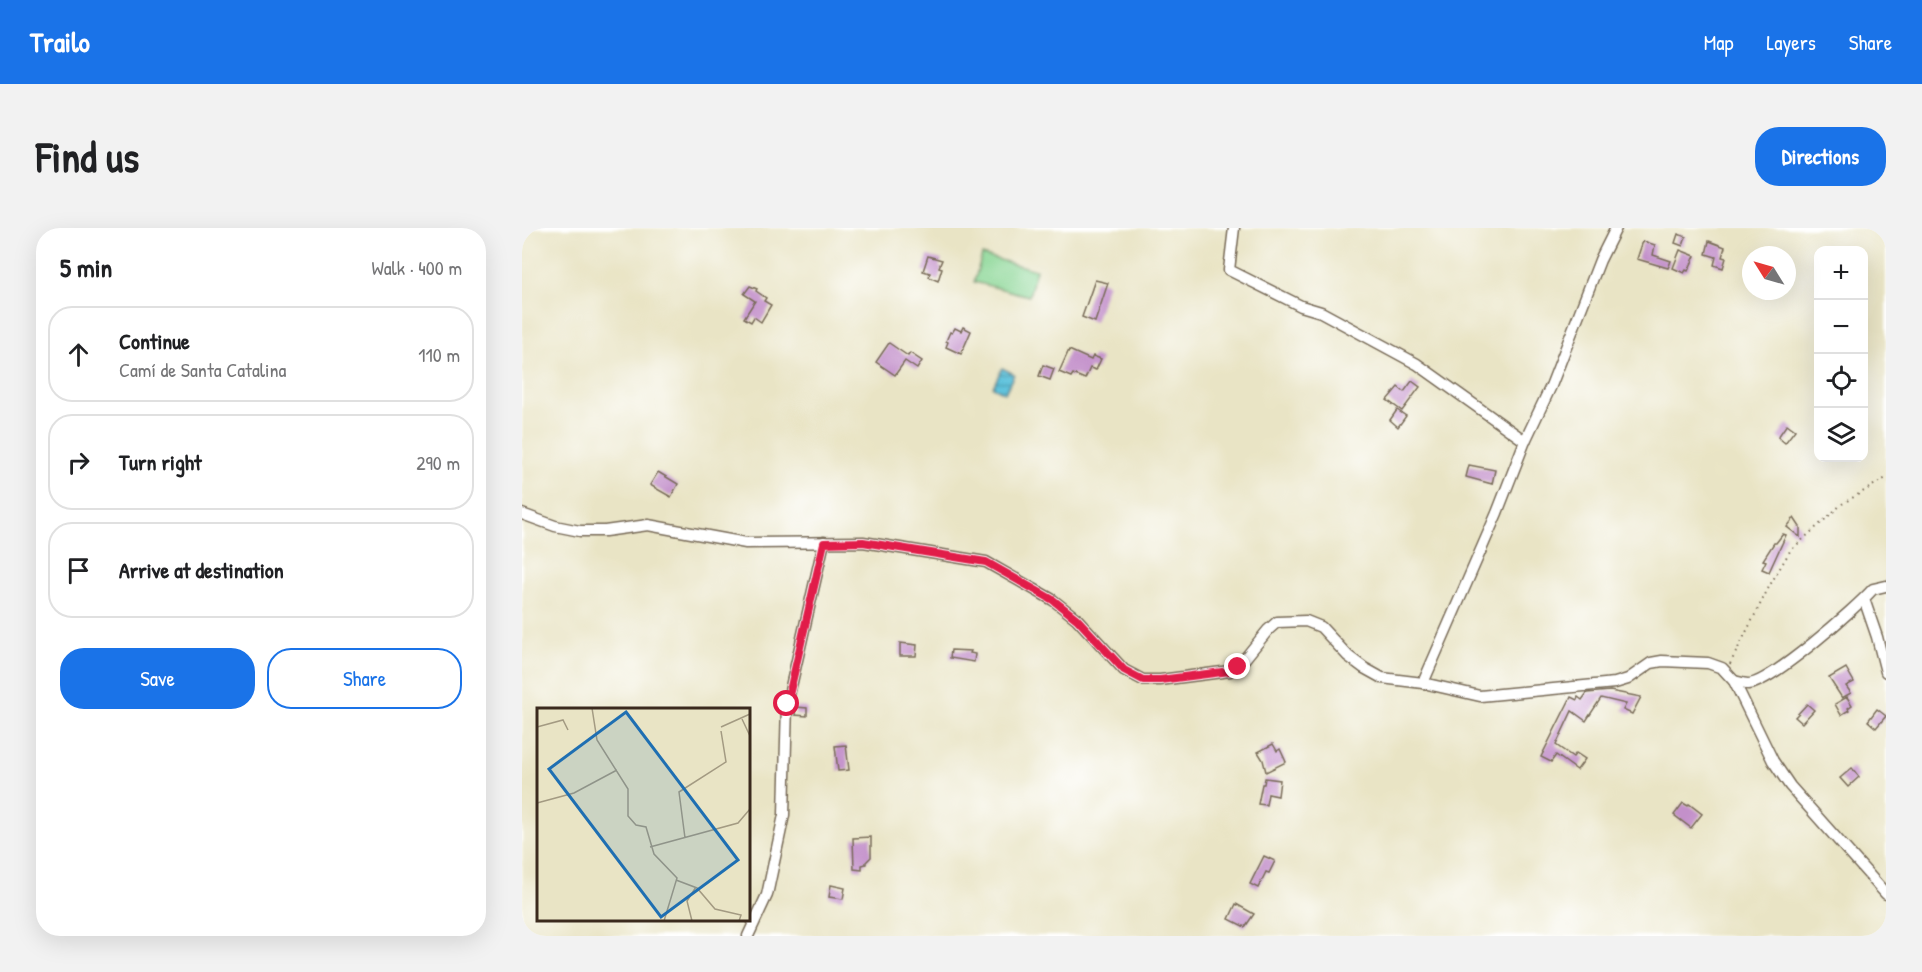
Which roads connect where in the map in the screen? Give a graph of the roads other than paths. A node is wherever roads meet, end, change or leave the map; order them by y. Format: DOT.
graph roads {
  1 [pos="1234,228"];
  2 [pos="1616,228"];
  3 [pos="1525,441"];
  4 [pos="522,514"];
  5 [pos="824,543"];
  6 [pos="1886,586"];
  7 [pos="1864,599"];
  8 [pos="1886,672"];
  9 [pos="1734,681"];
  10 [pos="1423,683"];
  11 [pos="1886,894"];
  12 [pos="748,936"];
  1 -- 3 [label="street"];
  2 -- 3 [label="street"];
  3 -- 10 [label="street"];
  4 -- 5 [label="street"];
  5 -- 10 [label="street"];
  5 -- 12 [label="street"];
  6 -- 7 [label="street"];
  7 -- 8 [label="street"];
  7 -- 9 [label="street"];
  9 -- 10 [label="street"];
  9 -- 11 [label="street"];
}
